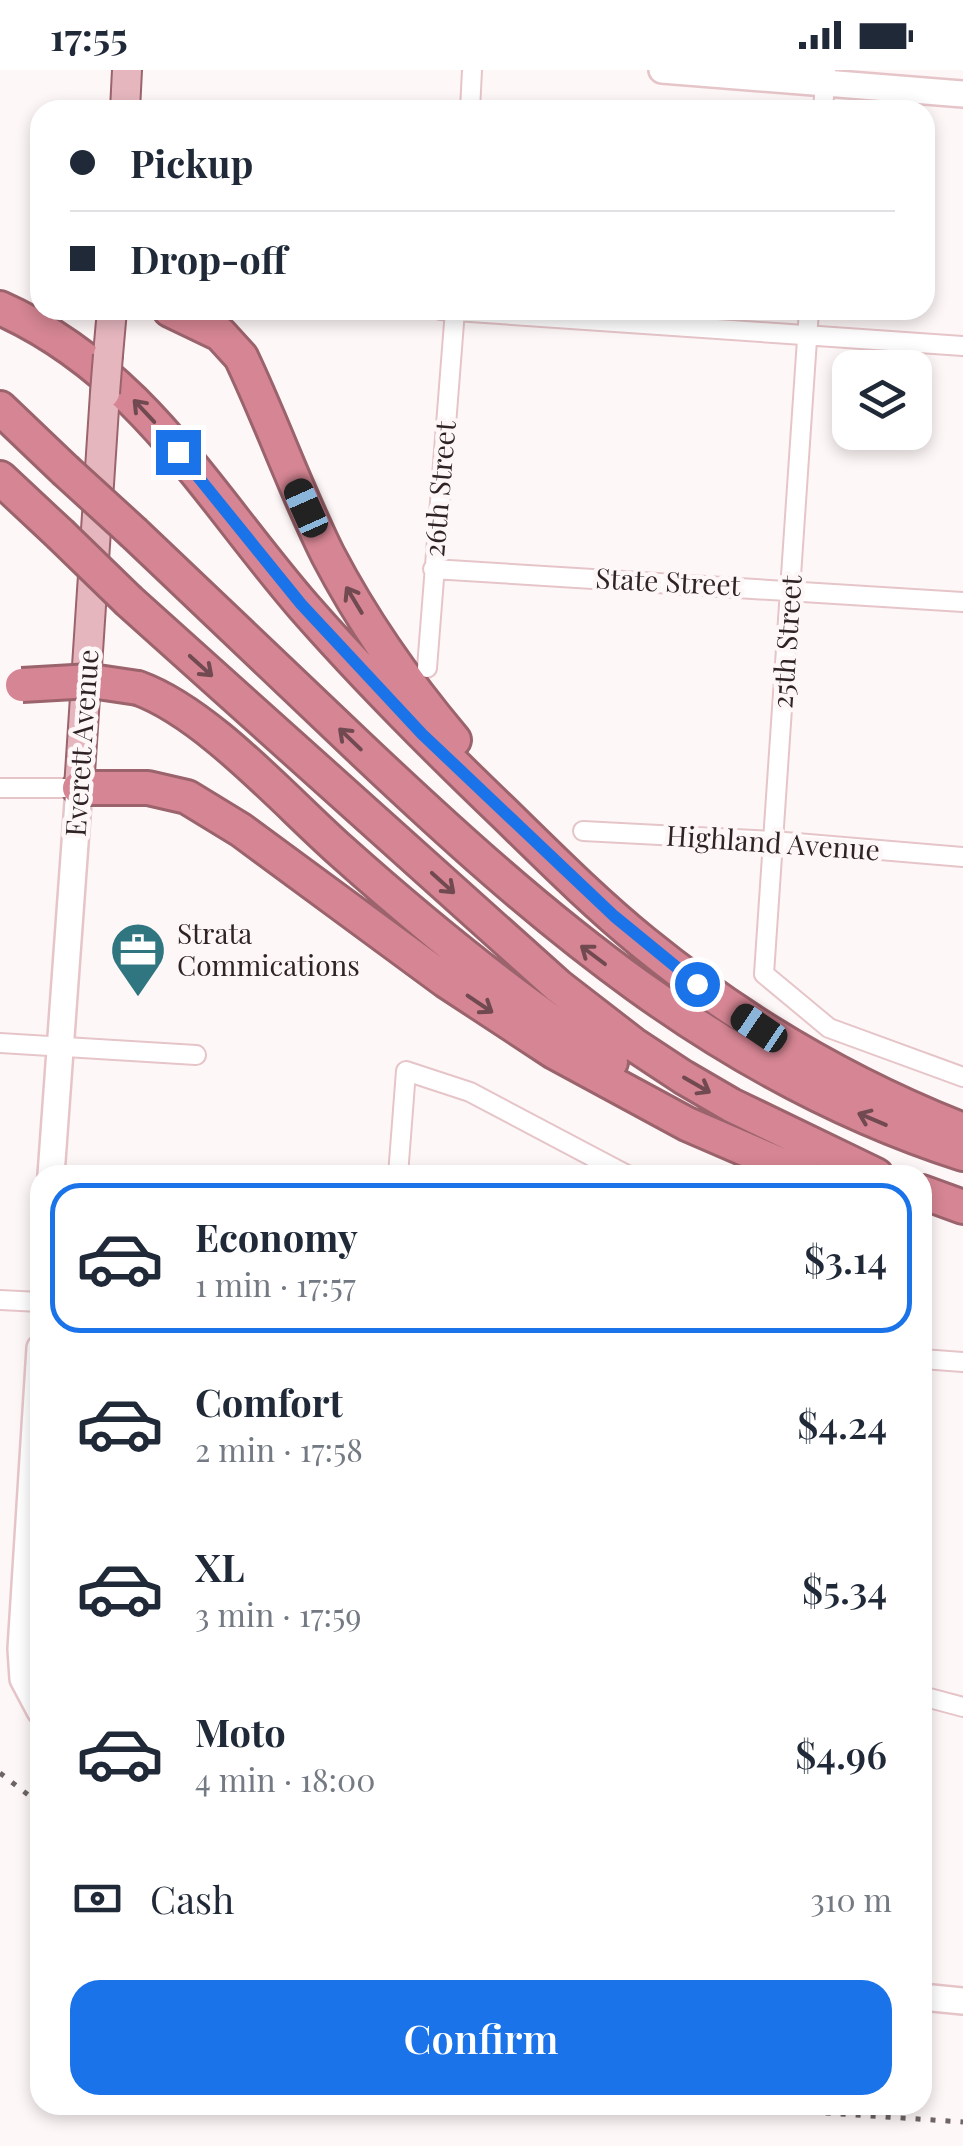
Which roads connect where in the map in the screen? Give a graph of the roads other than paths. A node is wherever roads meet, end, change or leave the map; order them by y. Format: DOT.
graph roads {
  1 [pos="127,70"];
  2 [pos="472,70"];
  3 [pos="662,70"];
  4 [pos="825,76"];
  5 [pos="963,94"];
  6 [pos="125,100"];
  7 [pos="470,100"];
  8 [pos="0,308"];
  9 [pos="111,320"];
  10 [pos="191,320"];
  11 [pos="454,320"];
  12 [pos="596,320"];
  13 [pos="809,320"];
  14 [pos="808,335"];
  15 [pos="963,346"];
  16 [pos="0,408"];
  17 [pos="0,478"];
  18 [pos="434,569"];
  19 [pos="790,590"];
  20 [pos="963,602"];
  21 [pos="426,668"];
  22 [pos="11,688"];
  23 [pos="0,788"];
  24 [pos="79,788"];
  25 [pos="583,831"];
  26 [pos="773,842"];
  27 [pos="963,858"];
  28 [pos="563,870"];
  29 [pos="0,1043"];
  30 [pos="60,1047"];
  31 [pos="196,1055"];
  32 [pos="963,1076"];
  33 [pos="963,1130"];
  34 [pos="746,1147"];
  35 [pos="963,1154"];
  36 [pos="52,1165"];
  37 [pos="399,1165"];
  38 [pos="608,1165"];
  39 [pos="785,1165"];
  40 [pos="855,1165"];
  41 [pos="932,1196"];
  42 [pos="932,1202"];
  43 [pos="960,1206"];
  44 [pos="0,1300"];
  45 [pos="30,1302"];
  46 [pos="932,1360"];
  47 [pos="963,1362"];
  48 [pos="30,1518"];
  49 [pos="30,1691"];
  50 [pos="932,1699"];
  51 [pos="963,1707"];
  52 [pos="932,1998"];
  53 [pos="963,2000"];
  1 -- 6 [label="main road"];
  2 -- 7 [label="street"];
  3 -- 4 [label="main road"];
  4 -- 5 [label="main road"];
  28 -- 8 [label="highway, one-way"];
  9 -- 24 [label="main road, Everett Avenue, bridge"];
  28 -- 10 [label="highway, one-way"];
  11 -- 18 [label="street, 26th Street"];
  12 -- 14 [label="street"];
  13 -- 14 [label="street, 25th Street"];
  14 -- 15 [label="street"];
  14 -- 19 [label="street, 25th Street"];
  35 -- 16 [label="highway, one-way, bridge"];
  17 -- 40 [label="highway, one-way, bridge"];
  18 -- 19 [label="street, State Street"];
  18 -- 21 [label="street, 26th Street"];
  19 -- 20 [label="street, State Street"];
  19 -- 26 [label="street, 25th Street"];
  22 -- 34 [label="highway, bridge"];
  23 -- 24 [label="street"];
  24 -- 30 [label="main road, Everett Avenue"];
  24 -- 34 [label="highway, one-way"];
  25 -- 26 [label="street, Highland Avenue"];
  26 -- 27 [label="street, Highland Avenue"];
  26 -- 32 [label="street, 25th Street"];
  28 -- 33 [label="highway"];
  29 -- 30 [label="street"];
  30 -- 31 [label="street"];
  30 -- 36 [label="main road, Everett Avenue"];
  34 -- 39 [label="highway"];
  37 -- 38 [label="street"];
  41 -- 43 [label="highway"];
  42 -- 43 [label="highway"];
  44 -- 45 [label="street"];
  46 -- 47 [label="street"];
  48 -- 49 [label="main road"];
  50 -- 51 [label="street"];
  52 -- 53 [label="main road"];
}
